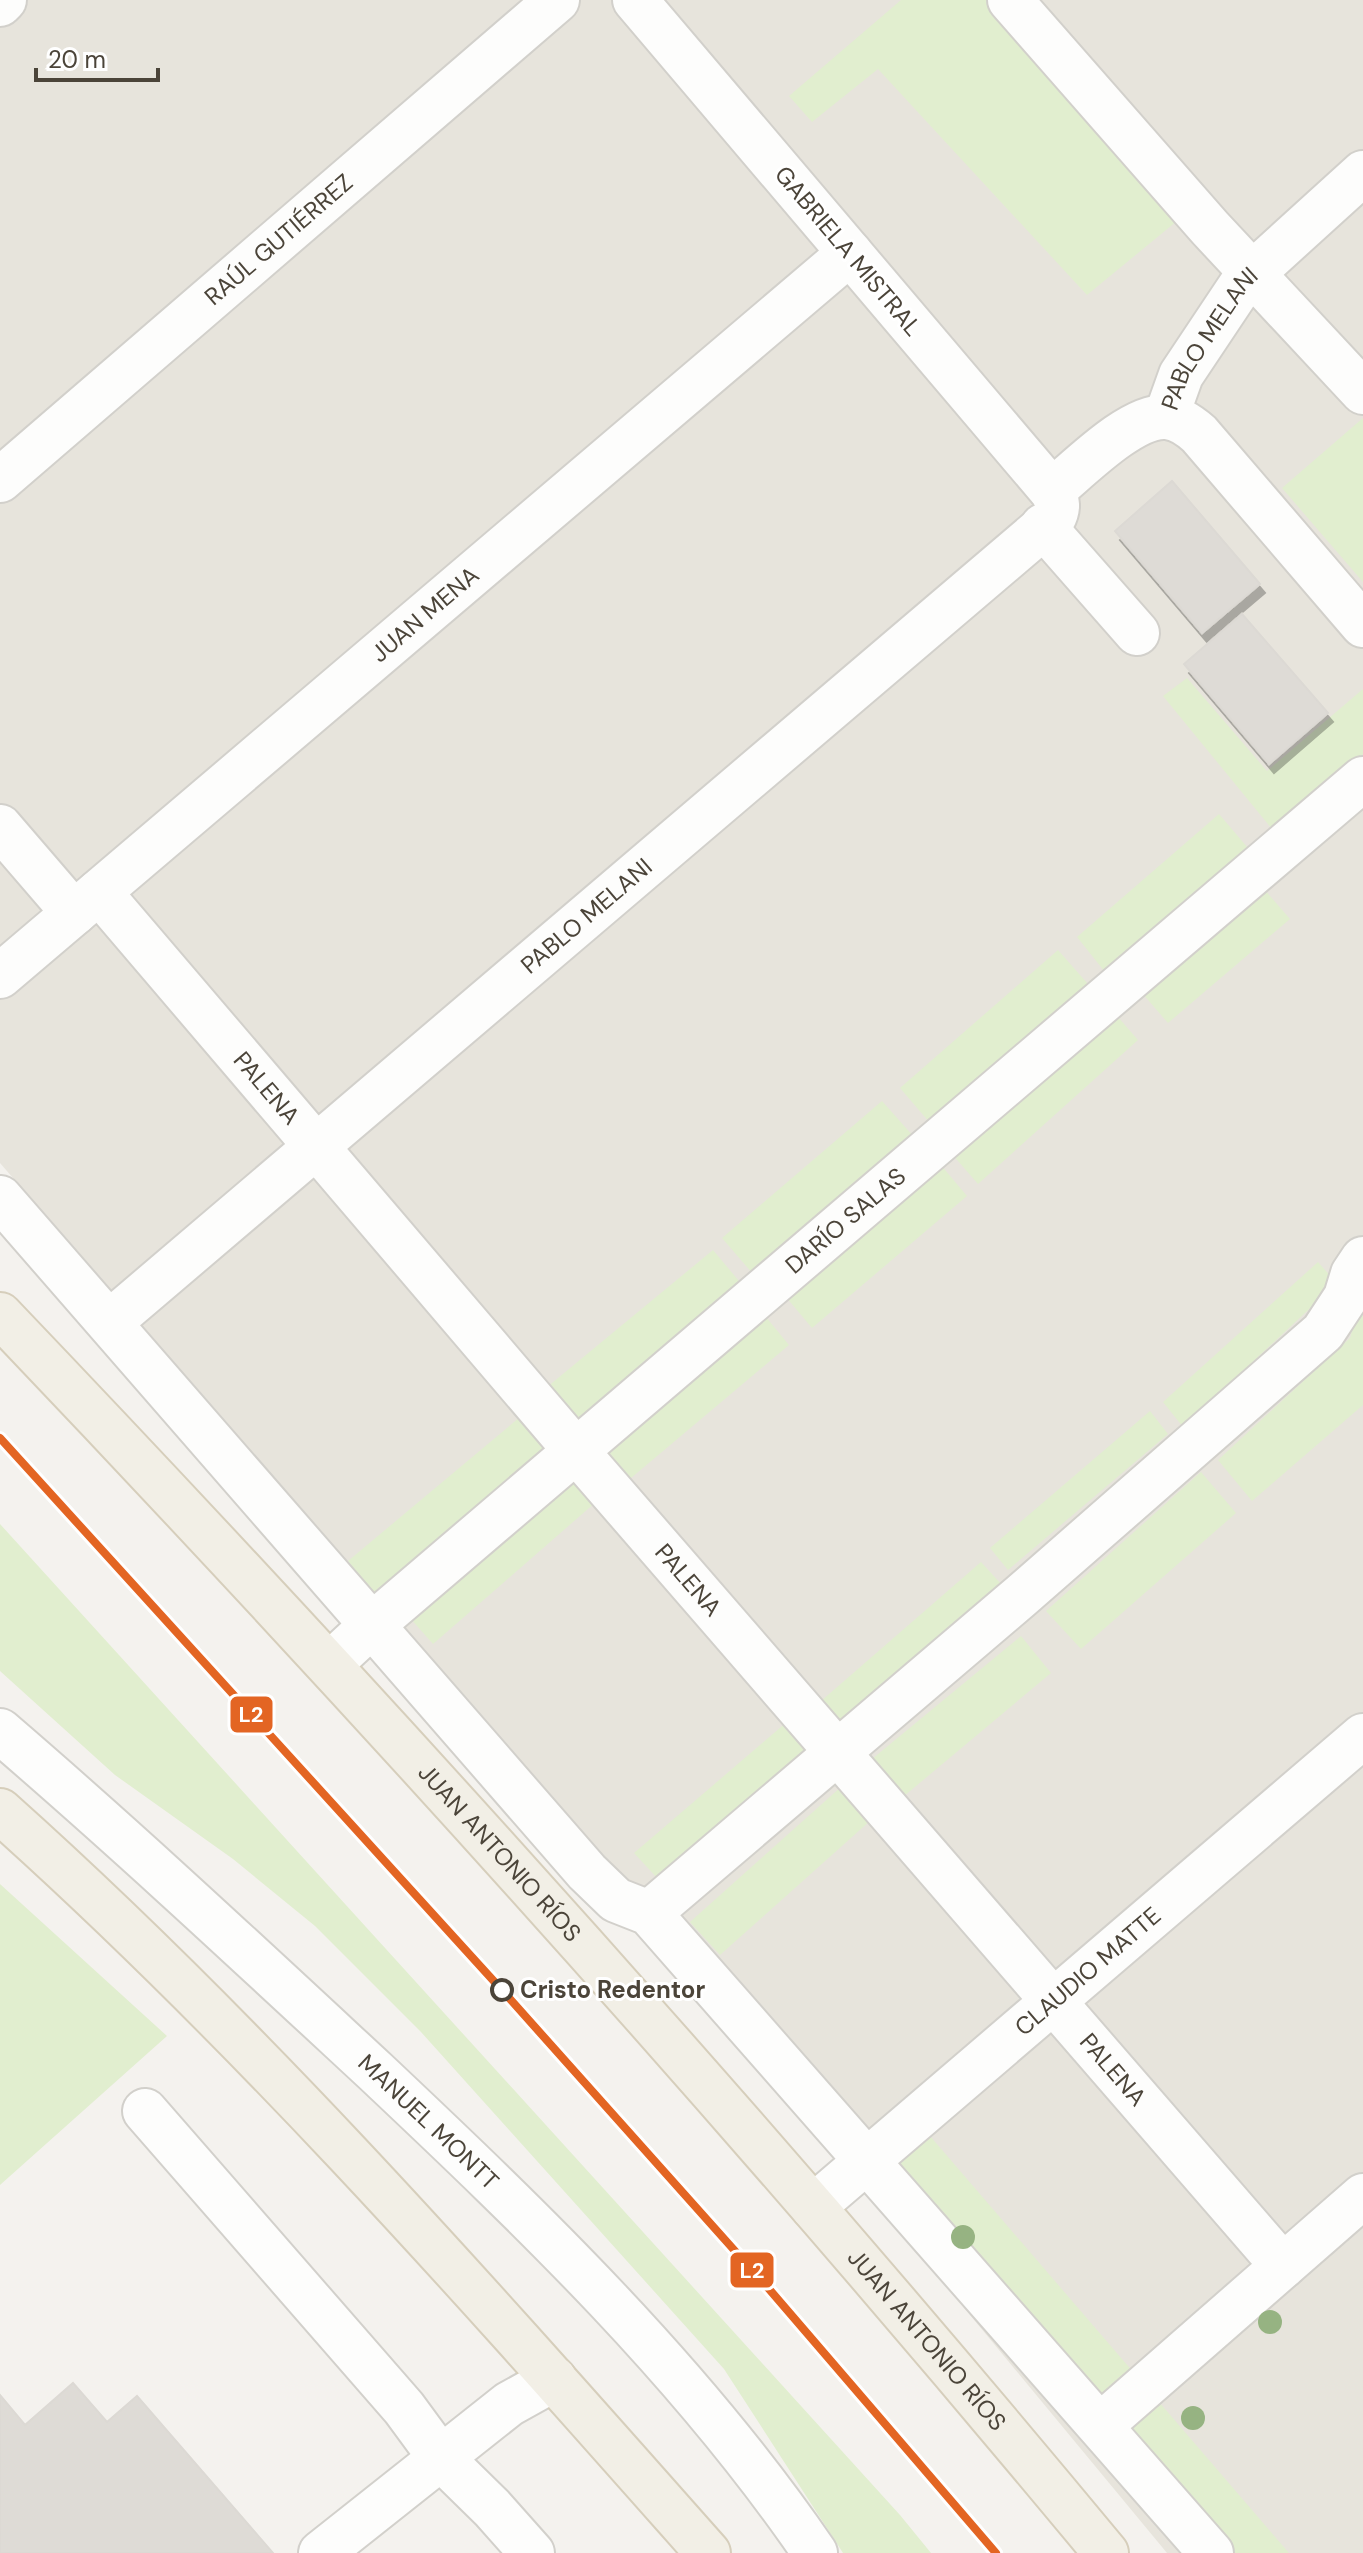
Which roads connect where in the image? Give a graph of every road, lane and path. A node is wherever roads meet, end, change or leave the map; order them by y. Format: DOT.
graph roads {
  1 [pos="557,0"];
  2 [pos="635,0"];
  3 [pos="1010,0"];
  4 [pos="1363,173"];
  5 [pos="850,253"];
  6 [pos="1253,271"];
  7 [pos="1363,392"];
  8 [pos="1166,417"];
  9 [pos="0,480"];
  10 [pos="1051,508"];
  11 [pos="1363,625"];
  12 [pos="1137,633"];
  13 [pos="1363,779"];
  14 [pos="0,827"];
  15 [pos="86,903"];
  16 [pos="0,976"];
  17 [pos="315,1145"];
  18 [pos="0,1198"];
  19 [pos="1363,1259"];
  20 [pos="0,1315"];
  21 [pos="110,1322"];
  22 [pos="577,1452"];
  23 [pos="372,1625"];
  24 [pos="330,1664"];
  25 [pos="0,1731"];
  26 [pos="1363,1736"];
  27 [pos="839,1754"];
  28 [pos="0,1763"];
  29 [pos="0,1811"];
  30 [pos="649,1913"];
  31 [pos="1054,2001"];
  32 [pos="145,2111"];
  33 [pos="868,2160"];
  34 [pos="1363,2196"];
  35 [pos="813,2207"];
  36 [pos="1283,2266"];
  37 [pos="554,2379"];
  38 [pos="1101,2425"];
  39 [pos="440,2457"];
  40 [pos="321,2553"];
  41 [pos="532,2553"];
  42 [pos="708,2553"];
  43 [pos="791,2553"];
  44 [pos="815,2553"];
  45 [pos="1106,2553"];
  46 [pos="1211,2553"];
  1 -- 9 [label="street, RAÚL GUTIÉRREZ"];
  2 -- 5 [label="street, GABRIELA MISTRAL"];
  3 -- 6 [label="street"];
  4 -- 6 [label="street, PABLO MELANI"];
  5 -- 10 [label="street, GABRIELA MISTRAL"];
  5 -- 15 [label="street, JUAN MENA"];
  6 -- 7 [label="street"];
  6 -- 8 [label="street, PABLO MELANI"];
  8 -- 10 [label="street, PABLO MELANI"];
  8 -- 11 [label="street"];
  10 -- 12 [label="street, GABRIELA MISTRAL"];
  10 -- 17 [label="street, PABLO MELANI"];
  13 -- 22 [label="street, DARÍO SALAS"];
  14 -- 15 [label="street, PALENA"];
  15 -- 16 [label="street, JUAN MENA"];
  15 -- 17 [label="street, PALENA"];
  17 -- 21 [label="street, PABLO MELANI"];
  17 -- 22 [label="street, PALENA"];
  18 -- 21 [label="street"];
  19 -- 27 [label="street"];
  20 -- 24 [label="main road, JUAN ANTONIO RÍOS"];
  21 -- 23 [label="street"];
  22 -- 23 [label="street, DARÍO SALAS"];
  22 -- 27 [label="street, PALENA"];
  23 -- 24 [label="street, DARÍO SALAS"];
  23 -- 30 [label="street"];
  24 -- 35 [label="main road, JUAN ANTONIO RÍOS"];
  25 -- 44 [label="street, MANUEL MONTT"];
  26 -- 31 [label="street, CLAUDIO MATTE"];
  27 -- 30 [label="street"];
  27 -- 31 [label="street, PALENA"];
  28 -- 43 [label="street, MANUEL MONTT"];
  29 -- 37 [label="main road"];
  30 -- 33 [label="street"];
  31 -- 33 [label="street, CLAUDIO MATTE"];
  31 -- 36 [label="street, PALENA"];
  32 -- 39 [label="street"];
  33 -- 35 [label="street, CLAUDIO MATTE"];
  33 -- 38 [label="street"];
  34 -- 36 [label="street"];
  35 -- 45 [label="main road, JUAN ANTONIO RÍOS"];
  36 -- 38 [label="street"];
  37 -- 39 [label="street"];
  37 -- 42 [label="main road"];
  38 -- 46 [label="street"];
  39 -- 40 [label="street"];
  39 -- 41 [label="street"];
}
